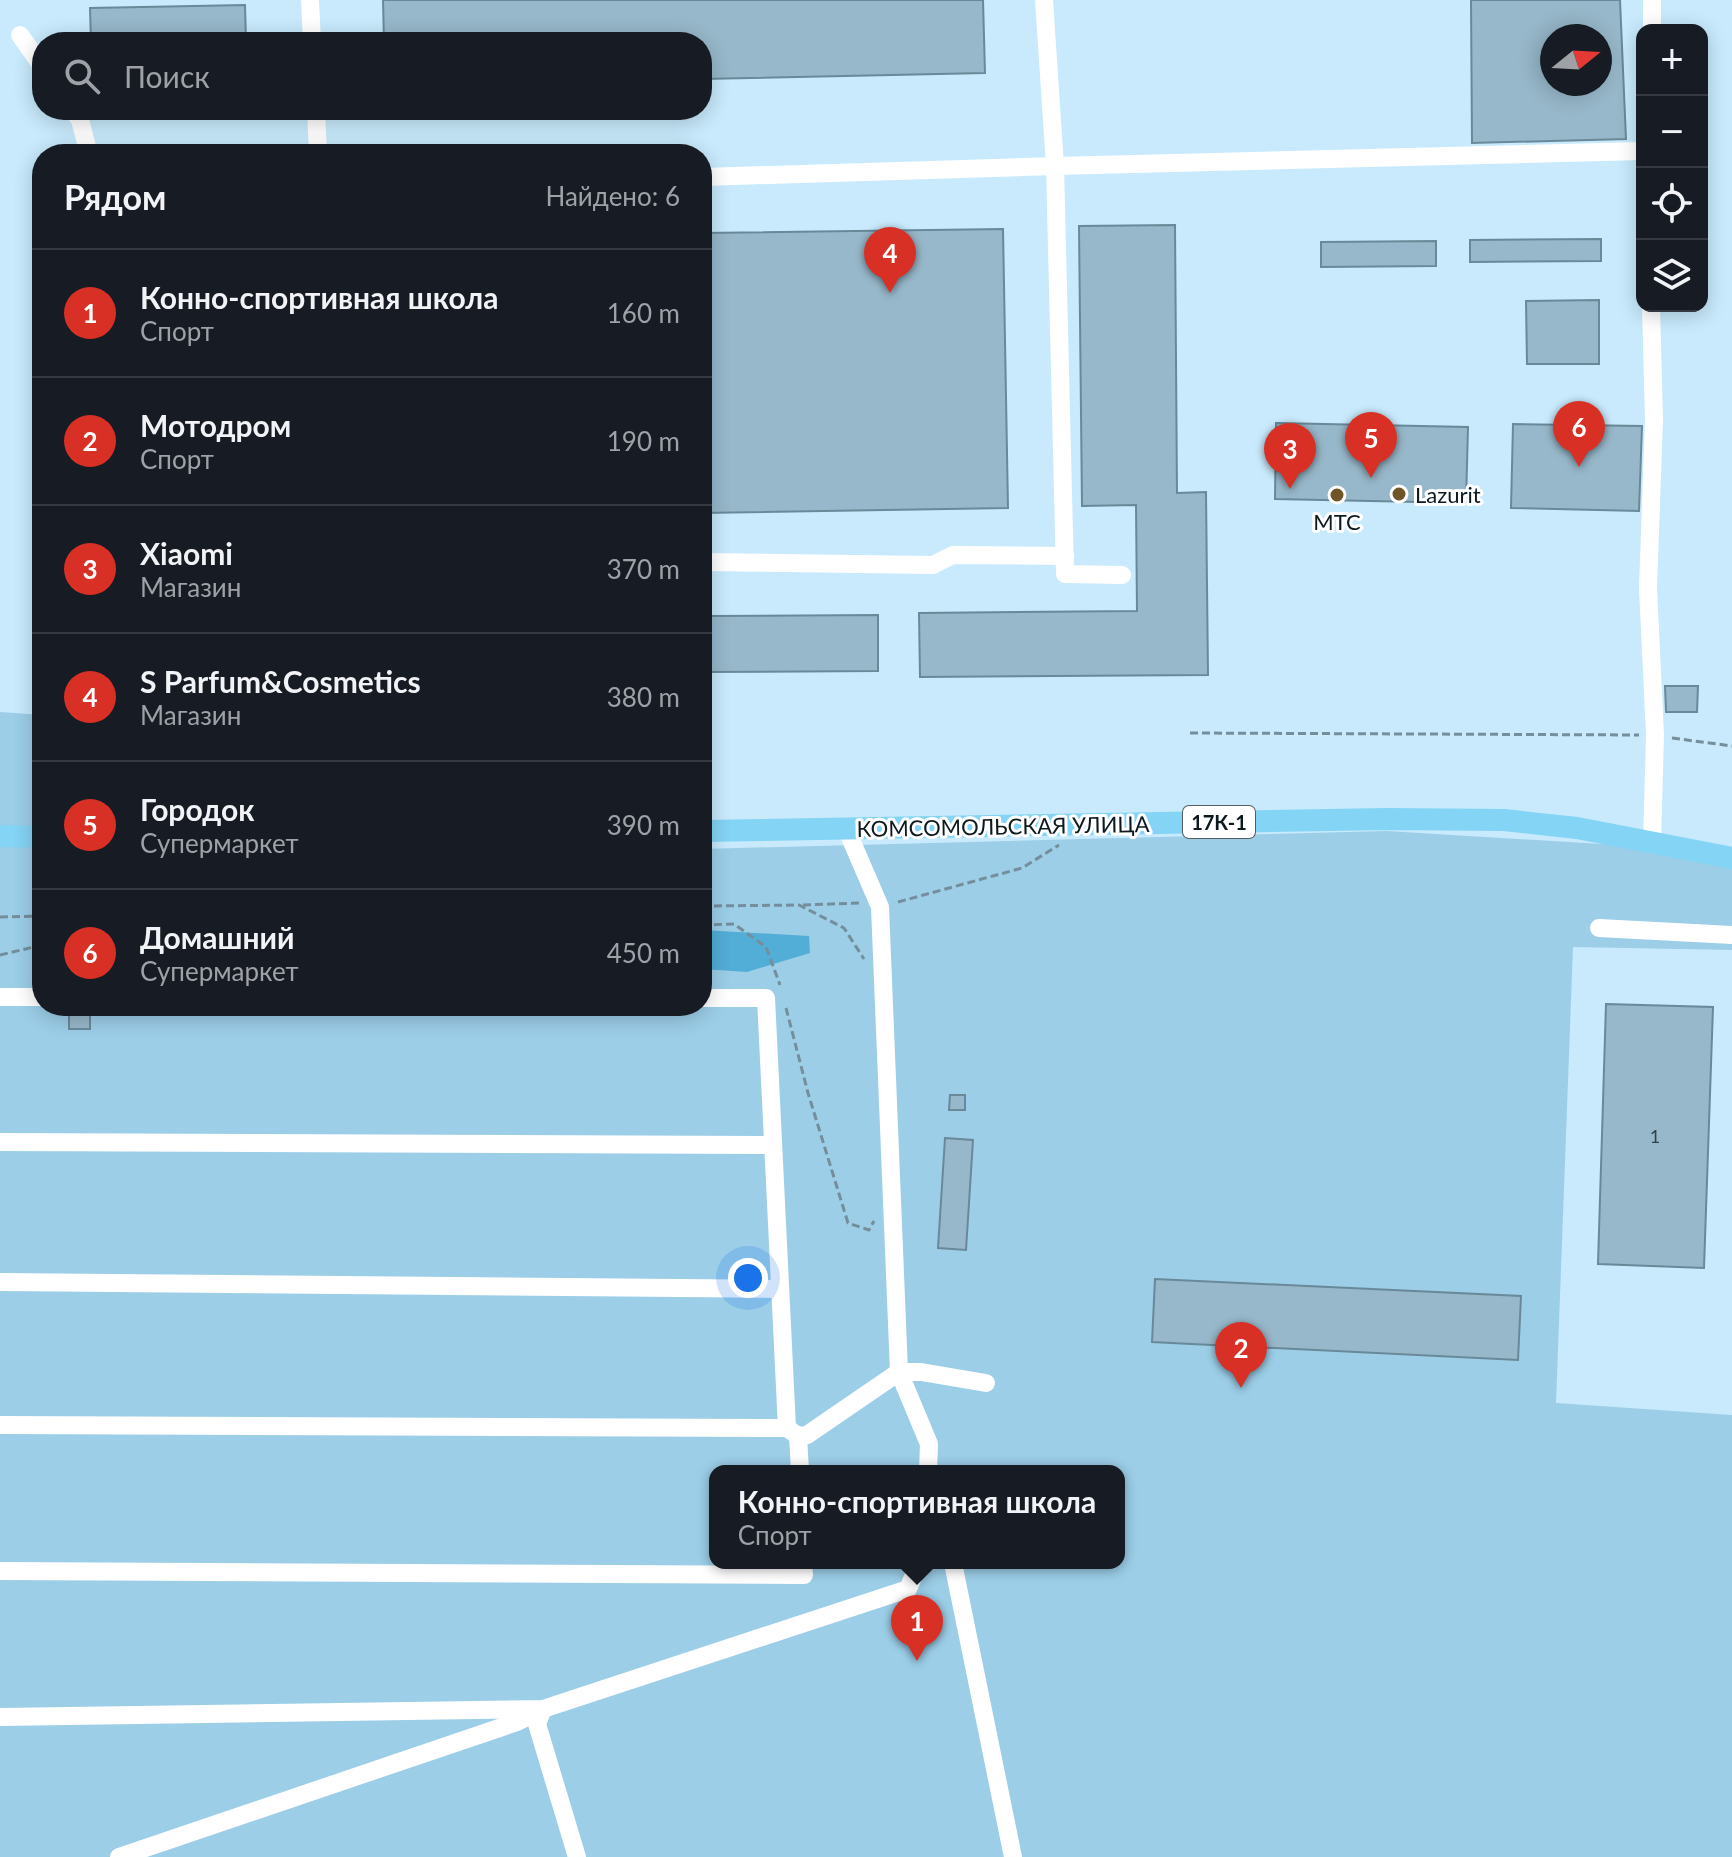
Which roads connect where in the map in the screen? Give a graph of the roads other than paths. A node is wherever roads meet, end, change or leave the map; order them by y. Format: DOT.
graph roads {
  1 [pos="310,0"];
  2 [pos="1044,0"];
  3 [pos="1652,0"];
  4 [pos="1652,24"];
  5 [pos="312,32"];
  6 [pos="20,35"];
  7 [pos="32,52"];
  8 [pos="80,120"];
  9 [pos="316,120"];
  10 [pos="86,144"];
  11 [pos="318,144"];
  12 [pos="1636,151"];
  13 [pos="1055,166"];
  14 [pos="712,177"];
  15 [pos="1651,312"];
  16 [pos="1065,556"];
  17 [pos="712,562"];
  18 [pos="1122,575"];
  19 [pos="846,828"];
  20 [pos="712,831"];
  21 [pos="0,836"];
  22 [pos="32,837"];
  23 [pos="1652,843"];
  24 [pos="1732,858"];
  25 [pos="1599,928"];
  26 [pos="1732,935"];
  27 [pos="0,997"];
  28 [pos="32,997"];
  29 [pos="712,998"];
  30 [pos="0,1142"];
  31 [pos="773,1145"];
  32 [pos="0,1282"];
  33 [pos="780,1289"];
  34 [pos="899,1372"];
  35 [pos="986,1383"];
  36 [pos="0,1425"];
  37 [pos="793,1432"];
  38 [pos="929,1444"];
  39 [pos="799,1465"];
  40 [pos="928,1465"];
  41 [pos="933,1465"];
  42 [pos="804,1569"];
  43 [pos="916,1569"];
  44 [pos="954,1569"];
  45 [pos="0,1571"];
  46 [pos="543,1709"];
  47 [pos="0,1717"];
  48 [pos="119,1857"];
  49 [pos="577,1857"];
  50 [pos="1013,1857"];
  1 -- 5 [label="lane"];
  2 -- 13 [label="lane"];
  3 -- 4 [label="lane"];
  6 -- 7 [label="lane"];
  8 -- 10 [label="lane"];
  9 -- 11 [label="lane"];
  12 -- 13 [label="lane"];
  13 -- 14 [label="lane"];
  13 -- 16 [label="lane"];
  15 -- 23 [label="lane"];
  16 -- 17 [label="lane"];
  16 -- 18 [label="lane"];
  19 -- 20 [label="main road, КОМСОМОЛЬСКАЯ УЛИЦА / 17К-1"];
  19 -- 23 [label="main road, КОМСОМОЛЬСКАЯ УЛИЦА / 17К-1"];
  19 -- 34 [label="lane"];
  21 -- 22 [label="main road"];
  23 -- 24 [label="main road, КОМСОМОЛЬСКАЯ УЛИЦА / 17К-1"];
  25 -- 26 [label="lane"];
  27 -- 28 [label="lane"];
  29 -- 31 [label="lane"];
  30 -- 31 [label="lane"];
  31 -- 33 [label="lane"];
  32 -- 33 [label="lane"];
  33 -- 37 [label="lane"];
  34 -- 35 [label="lane"];
  34 -- 37 [label="lane"];
  34 -- 38 [label="lane"];
  36 -- 37 [label="lane"];
  37 -- 39 [label="lane"];
  38 -- 40 [label="lane"];
  38 -- 41 [label="lane"];
  42 -- 45 [label="lane"];
  43 -- 46 [label="lane"];
  44 -- 50 [label="lane"];
  46 -- 47 [label="lane"];
  46 -- 48 [label="lane"];
  46 -- 49 [label="lane"];
}
